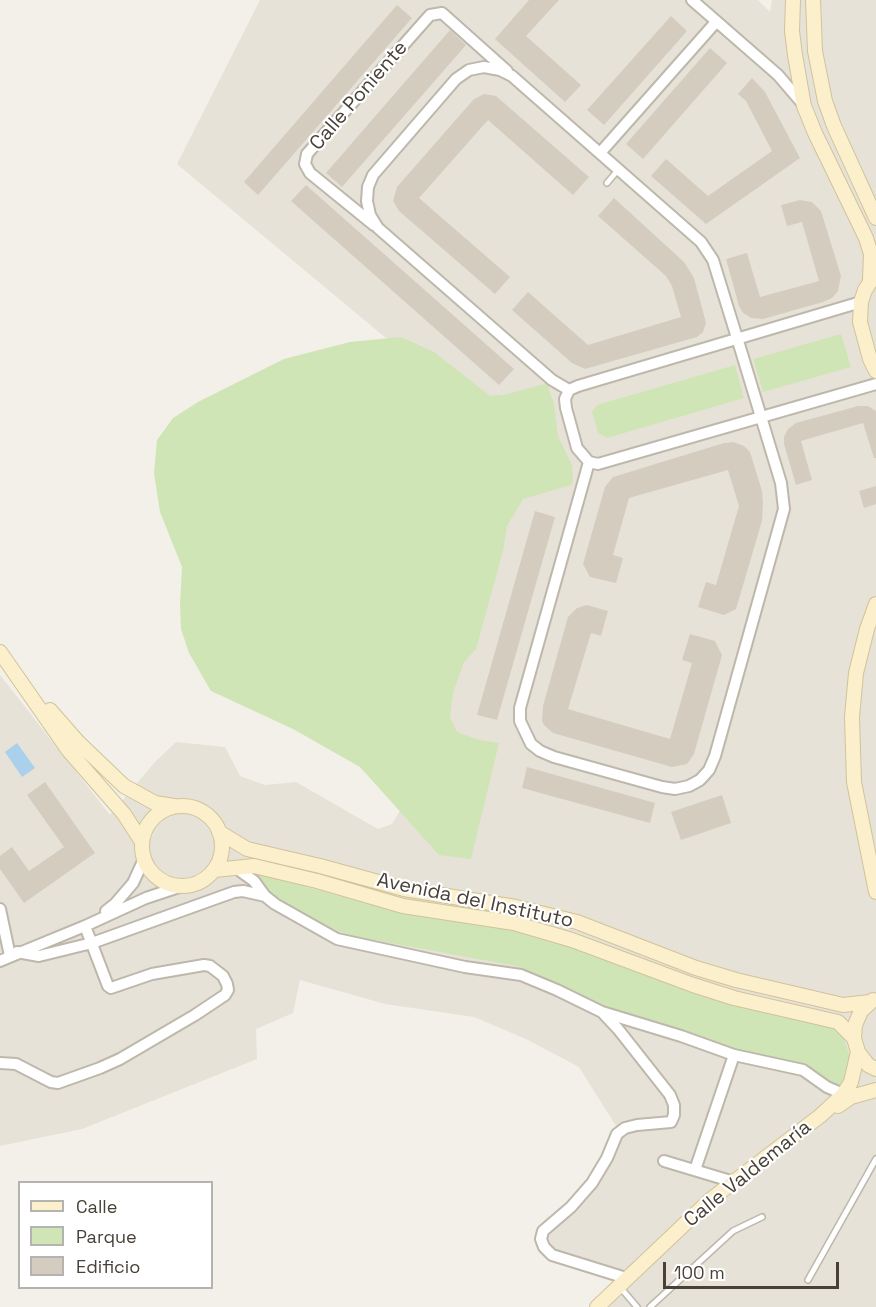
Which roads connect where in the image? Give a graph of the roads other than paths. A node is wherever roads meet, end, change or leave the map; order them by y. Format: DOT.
graph roads {
  1 [pos="436,0"];
  2 [pos="692,0"];
  3 [pos="793,0"];
  4 [pos="813,0"];
  5 [pos="437,12"];
  6 [pos="716,22"];
  7 [pos="512,75"];
  8 [pos="804,106"];
  9 [pos="600,153"];
  10 [pos="618,170"];
  11 [pos="607,183"];
  12 [pos="876,218"];
  13 [pos="378,228"];
  14 [pos="873,277"];
  15 [pos="861,302"];
  16 [pos="737,338"];
  17 [pos="876,371"];
  18 [pos="876,384"];
  19 [pos="569,390"];
  20 [pos="761,416"];
  21 [pos="589,462"];
  22 [pos="876,604"];
  23 [pos="0,652"];
  24 [pos="10,665"];
  25 [pos="176,807"];
  26 [pos="219,832"];
  27 [pos="142,842"];
  28 [pos="144,859"];
  29 [pos="236,868"];
  30 [pos="214,870"];
  31 [pos="179,886"];
  32 [pos="876,891"];
  33 [pos="265,896"];
  34 [pos="0,909"];
  35 [pos="85,926"];
  36 [pos="92,943"];
  37 [pos="9,956"];
  38 [pos="873,1000"];
  39 [pos="602,1012"];
  40 [pos="856,1045"];
  41 [pos="734,1055"];
  42 [pos="0,1064"];
  43 [pos="876,1069"];
  44 [pos="827,1087"];
  45 [pos="876,1090"];
  46 [pos="847,1096"];
  47 [pos="824,1113"];
  48 [pos="876,1159"];
  49 [pos="664,1161"];
  50 [pos="695,1170"];
  51 [pos="734,1182"];
  52 [pos="762,1217"];
  53 [pos="808,1280"];
  54 [pos="622,1282"];
  55 [pos="597,1307"];
  56 [pos="637,1307"];
  57 [pos="650,1307"];
  1 -- 5 [label="street"];
  2 -- 6 [label="street"];
  3 -- 8 [label="main road"];
  4 -- 12 [label="main road"];
  5 -- 7 [label="street"];
  5 -- 13 [label="street, Calle Poniente"];
  6 -- 8 [label="street"];
  6 -- 9 [label="street"];
  7 -- 9 [label="street"];
  7 -- 13 [label="street"];
  8 -- 14 [label="main road"];
  9 -- 10 [label="street"];
  10 -- 11 [label="lane"];
  10 -- 16 [label="street"];
  13 -- 19 [label="street"];
  14 -- 15 [label="main road"];
  15 -- 16 [label="street"];
  15 -- 17 [label="main road"];
  16 -- 19 [label="street"];
  16 -- 20 [label="street"];
  18 -- 20 [label="street"];
  19 -- 21 [label="street"];
  20 -- 21 [label="street"];
  20 -- 21 [label="street"];
  22 -- 32 [label="main road"];
  23 -- 24 [label="main road"];
  24 -- 25 [label="main road"];
  24 -- 27 [label="main road"];
  25 -- 26 [label="main road"];
  25 -- 27 [label="main road"];
  26 -- 30 [label="main road"];
  26 -- 38 [label="main road, Avenida del Instituto"];
  27 -- 28 [label="main road"];
  28 -- 31 [label="main road"];
  28 -- 35 [label="street"];
  29 -- 30 [label="main road, Avenida del Instituto"];
  29 -- 33 [label="street"];
  29 -- 40 [label="main road, Avenida del Instituto"];
  30 -- 31 [label="main road"];
  31 -- 35 [label="street"];
  33 -- 36 [label="street"];
  33 -- 39 [label="street"];
  34 -- 37 [label="street"];
  35 -- 36 [label="street"];
  35 -- 37 [label="street"];
  36 -- 37 [label="street"];
  36 -- 42 [label="street"];
  38 -- 40 [label="main road, Calle Valdemaría"];
  39 -- 41 [label="street"];
  39 -- 54 [label="street"];
  40 -- 43 [label="main road, Avenida del Instituto"];
  40 -- 46 [label="main road, Calle Valdemaría"];
  41 -- 44 [label="street"];
  41 -- 50 [label="street"];
  44 -- 46 [label="street"];
  44 -- 47 [label="street"];
  45 -- 46 [label="main road, Calle Valdemaría"];
  46 -- 47 [label="main road, Calle Valdemaría"];
  47 -- 51 [label="main road, Calle Valdemaría"];
  48 -- 53 [label="lane"];
  49 -- 50 [label="street"];
  50 -- 51 [label="street"];
  51 -- 54 [label="main road, Calle Valdemaría"];
  52 -- 57 [label="lane"];
  54 -- 55 [label="main road, Calle Valdemaría"];
  54 -- 56 [label="lane"];
}
